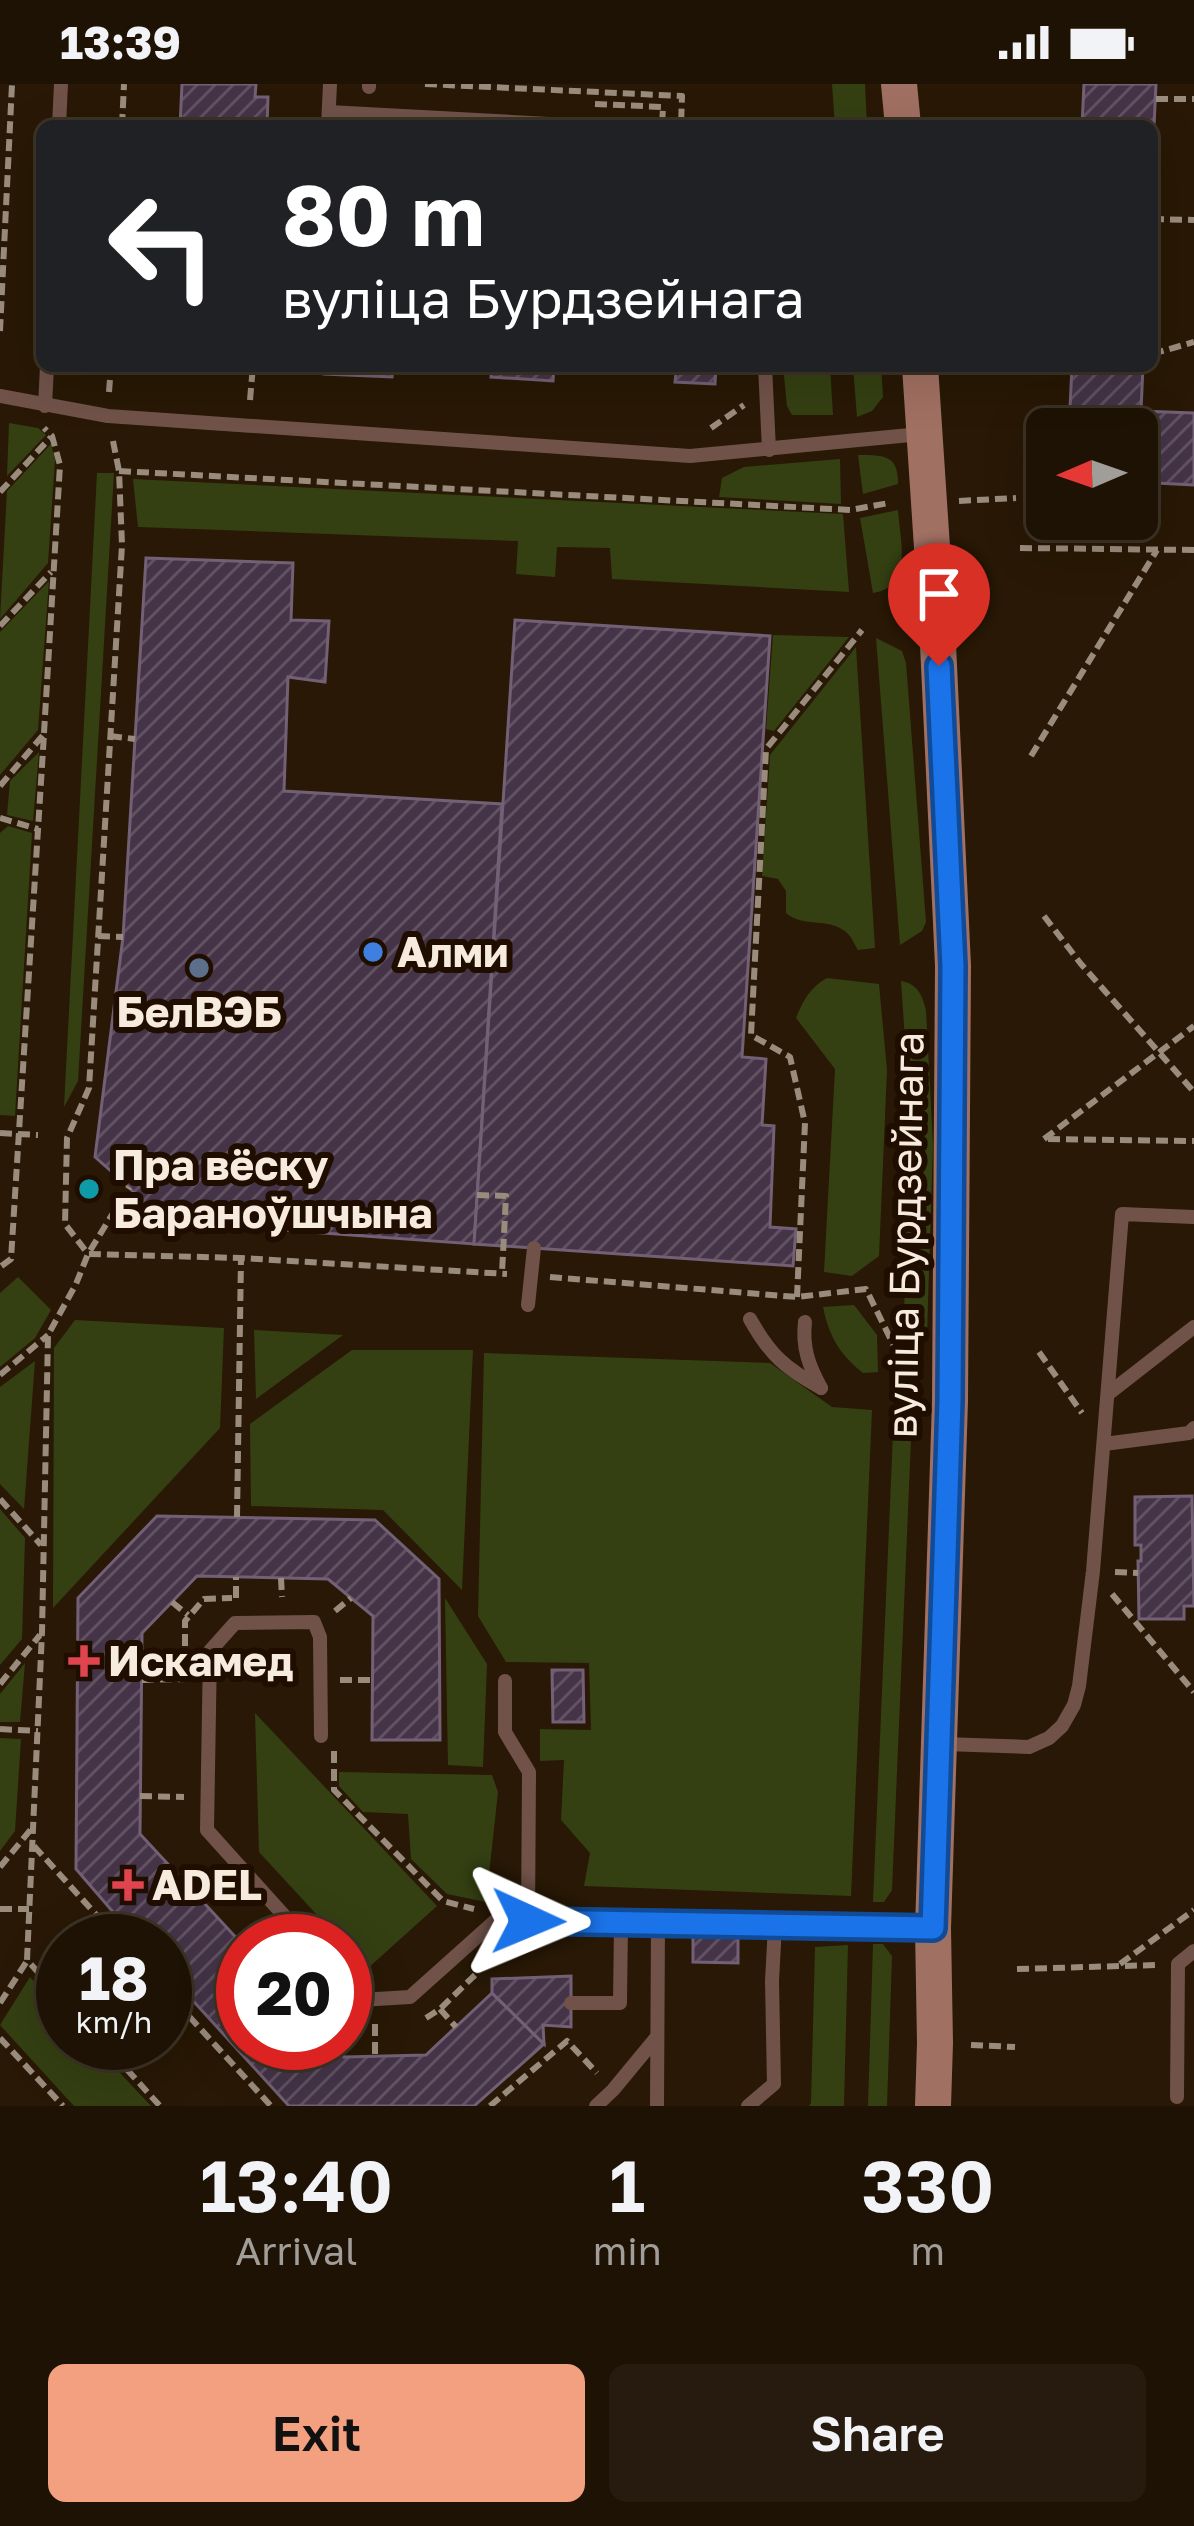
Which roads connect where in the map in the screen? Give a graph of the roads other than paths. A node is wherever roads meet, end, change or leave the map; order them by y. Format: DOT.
graph roads {
  1 [pos="61,84"];
  2 [pos="330,84"];
  3 [pos="899,84"];
  4 [pos="328,119"];
  5 [pos="59,120"];
  6 [pos="365,120"];
  7 [pos="902,120"];
  8 [pos="46,372"];
  9 [pos="765,372"];
  10 [pos="920,372"];
  11 [pos="0,396"];
  12 [pos="45,406"];
  13 [pos="925,434"];
  14 [pos="769,450"];
  15 [pos="1194,1217"];
  16 [pos="534,1248"];
  17 [pos="528,1305"];
  18 [pos="750,1318"];
  19 [pos="805,1322"];
  20 [pos="1194,1328"];
  21 [pos="1108,1394"];
  22 [pos="1194,1428"];
  23 [pos="1104,1444"];
  24 [pos="505,1681"];
  25 [pos="321,1736"];
  26 [pos="939,1744"];
  27 [pos="283,1914"];
  28 [pos="528,1921"];
  29 [pos="621,1923"];
  30 [pos="658,1923"];
  31 [pos="775,1924"];
  32 [pos="933,1928"];
  33 [pos="1194,1951"];
  34 [pos="372,1999"];
  35 [pos="571,2003"];
  36 [pos="657,2037"];
  37 [pos="1177,2097"];
  38 [pos="596,2106"];
  39 [pos="657,2106"];
  40 [pos="748,2106"];
  41 [pos="933,2106"];
  1 -- 5 [label="lane"];
  2 -- 4 [label="lane"];
  3 -- 7 [label="street"];
  4 -- 6 [label="lane"];
  8 -- 12 [label="lane"];
  9 -- 14 [label="lane"];
  10 -- 13 [label="street, вуліца Бурдзейнага"];
  11 -- 12 [label="lane"];
  12 -- 14 [label="lane"];
  13 -- 14 [label="lane"];
  13 -- 26 [label="street, вуліца Бурдзейнага"];
  15 -- 21 [label="lane"];
  16 -- 17 [label="lane"];
  18 -- 19 [label="lane"];
  20 -- 21 [label="lane"];
  21 -- 23 [label="lane"];
  22 -- 23 [label="lane"];
  23 -- 26 [label="lane"];
  24 -- 28 [label="lane"];
  25 -- 27 [label="lane"];
  26 -- 32 [label="street, вуліца Бурдзейнага"];
  28 -- 29 [label="lane"];
  28 -- 34 [label="lane"];
  29 -- 30 [label="lane"];
  29 -- 35 [label="lane"];
  30 -- 31 [label="lane"];
  30 -- 36 [label="lane"];
  31 -- 32 [label="lane"];
  31 -- 40 [label="lane"];
  32 -- 41 [label="street, вуліца Бурдзейнага"];
  33 -- 37 [label="lane"];
  36 -- 38 [label="lane"];
  36 -- 39 [label="lane"];
}
